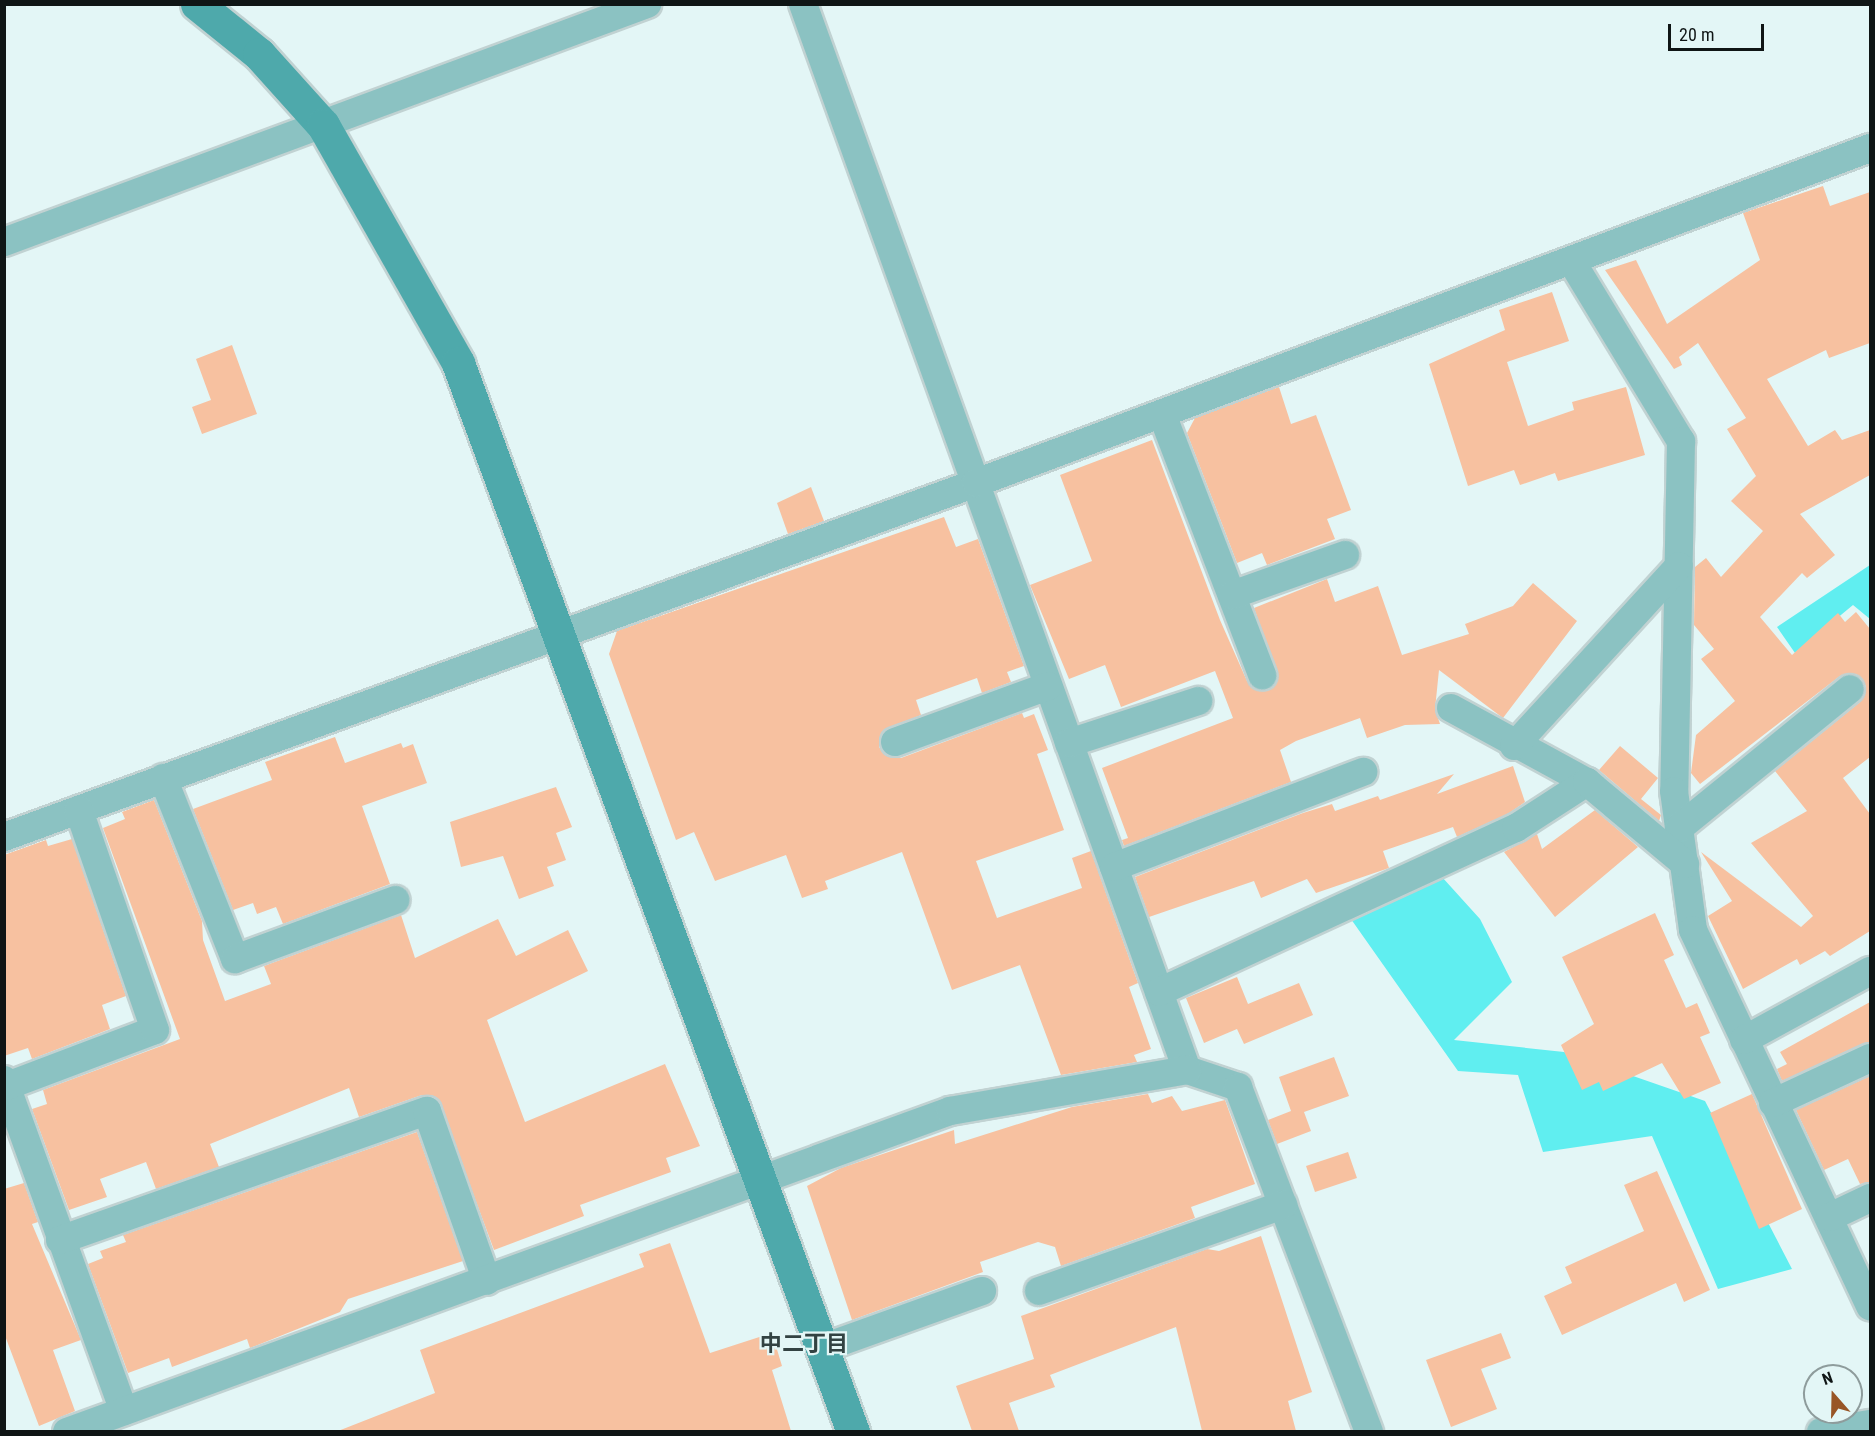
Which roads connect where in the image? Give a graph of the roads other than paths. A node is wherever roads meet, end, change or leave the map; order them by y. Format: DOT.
graph roads {
  1 [pos="197,4"];
  2 [pos="647,4"];
  3 [pos="803,4"];
  4 [pos="323,125"];
  5 [pos="1870,148"];
  6 [pos="4,242"];
  7 [pos="1572,262"];
  8 [pos="1162,414"];
  9 [pos="976,483"];
  10 [pos="1346,555"];
  11 [pos="1679,566"];
  12 [pos="1232,595"];
  13 [pos="556,633"];
  14 [pos="1262,675"];
  15 [pos="1048,686"];
  16 [pos="1851,688"];
  17 [pos="1198,701"];
  18 [pos="1451,708"];
  19 [pos="895,742"];
  20 [pos="1069,743"];
  21 [pos="1514,746"];
  22 [pos="1363,772"];
  23 [pos="163,778"];
  24 [pos="1587,782"];
  25 [pos="79,810"];
  26 [pos="1679,828"];
  27 [pos="4,837"];
  28 [pos="1684,864"];
  29 [pos="1114,867"];
  30 [pos="395,900"];
  31 [pos="1870,971"];
  32 [pos="1159,992"];
  33 [pos="1744,1040"];
  34 [pos="1870,1058"];
  35 [pos="1187,1070"];
  36 [pos="6,1083"];
  37 [pos="1773,1103"];
  38 [pos="762,1180"];
  39 [pos="1870,1198"];
  40 [pos="1283,1205"];
  41 [pos="1830,1217"];
  42 [pos="60,1240"];
  43 [pos="488,1281"];
  44 [pos="982,1291"];
  45 [pos="1039,1291"];
  46 [pos="1870,1306"];
  47 [pos="823,1348"];
  48 [pos="124,1411"];
  49 [pos="1870,1424"];
  50 [pos="68,1431"];
  51 [pos="853,1431"];
  52 [pos="1369,1431"];
  53 [pos="1821,1431"];
  1 -- 4 [label="street"];
  2 -- 4 [label="street"];
  3 -- 9 [label="street"];
  4 -- 6 [label="street"];
  4 -- 13 [label="street"];
  5 -- 7 [label="street"];
  7 -- 8 [label="street"];
  7 -- 11 [label="street"];
  8 -- 9 [label="street"];
  8 -- 12 [label="street"];
  9 -- 13 [label="street"];
  9 -- 15 [label="street"];
  10 -- 12 [label="street"];
  11 -- 21 [label="street"];
  11 -- 26 [label="street"];
  12 -- 14 [label="street"];
  13 -- 23 [label="street"];
  13 -- 38 [label="street"];
  15 -- 19 [label="street"];
  15 -- 20 [label="street"];
  16 -- 26 [label="street"];
  17 -- 20 [label="street"];
  18 -- 21 [label="street"];
  20 -- 29 [label="street"];
  21 -- 24 [label="street"];
  22 -- 29 [label="street"];
  23 -- 25 [label="street"];
  23 -- 30 [label="street"];
  24 -- 28 [label="street"];
  24 -- 32 [label="street"];
  25 -- 27 [label="street"];
  25 -- 36 [label="street"];
  26 -- 28 [label="street"];
  28 -- 33 [label="street"];
  29 -- 32 [label="street"];
  31 -- 33 [label="street"];
  32 -- 35 [label="street"];
  33 -- 37 [label="street"];
  34 -- 37 [label="street"];
  35 -- 38 [label="street"];
  35 -- 40 [label="street"];
  36 -- 42 [label="street"];
  37 -- 41 [label="street"];
  38 -- 43 [label="street"];
  38 -- 47 [label="street"];
  39 -- 41 [label="street"];
  40 -- 45 [label="street"];
  40 -- 52 [label="street"];
  41 -- 46 [label="street"];
  42 -- 43 [label="street"];
  42 -- 48 [label="street"];
  43 -- 48 [label="street"];
  44 -- 47 [label="street"];
  47 -- 51 [label="street"];
  48 -- 50 [label="street"];
  49 -- 53 [label="street"];
}
